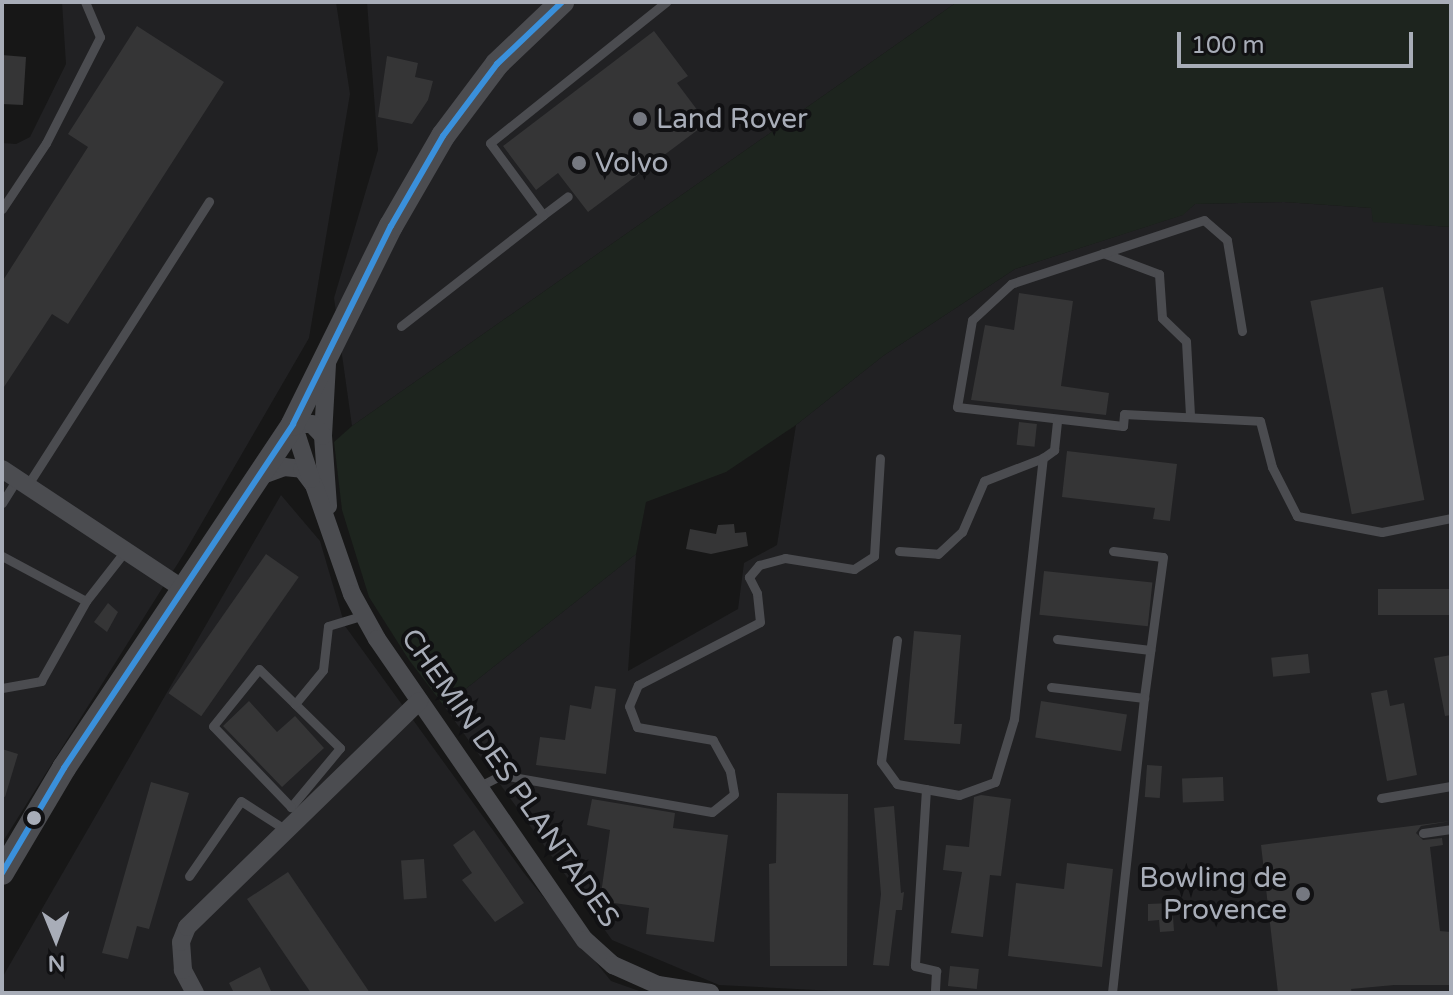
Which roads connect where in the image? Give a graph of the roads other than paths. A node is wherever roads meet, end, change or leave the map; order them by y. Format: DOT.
graph roads {
  1 [pos="85,2"];
  2 [pos="562,2"];
  3 [pos="666,2"];
  4 [pos="568,196"];
  5 [pos="209,201"];
  6 [pos="2,209"];
  7 [pos="543,215"];
  8 [pos="1103,253"];
  9 [pos="401,326"];
  10 [pos="1242,331"];
  11 [pos="328,352"];
  12 [pos="1190,416"];
  13 [pos="1057,419"];
  14 [pos="293,424"];
  15 [pos="323,436"];
  16 [pos="880,458"];
  17 [pos="1043,458"];
  18 [pos="257,477"];
  19 [pos="15,478"];
  20 [pos="314,485"];
  21 [pos="2,503"];
  22 [pos="1451,518"];
  23 [pos="330,525"];
  24 [pos="125,551"];
  25 [pos="899,551"];
  26 [pos="1113,551"];
  27 [pos="2,556"];
  28 [pos="182,588"];
  29 [pos="86,601"];
  30 [pos="363,615"];
  31 [pos="1057,639"];
  32 [pos="897,640"];
  33 [pos="1150,650"];
  34 [pos="1051,687"];
  35 [pos="2,688"];
  36 [pos="1144,698"];
  37 [pos="419,701"];
  38 [pos="295,704"];
  39 [pos="1451,786"];
  40 [pos="478,787"];
  41 [pos="926,789"];
  42 [pos="1381,798"];
  43 [pos="1451,829"];
  44 [pos="286,830"];
  45 [pos="1423,833"];
  46 [pos="2,873"];
  47 [pos="189,876"];
  48 [pos="195,993"];
  49 [pos="710,993"];
  50 [pos="935,993"];
  51 [pos="1112,993"];
  1 -- 6 [label="lane"];
  2 -- 11 [label="street"];
  3 -- 7 [label="lane"];
  4 -- 7 [label="lane"];
  5 -- 19 [label="lane"];
  7 -- 9 [label="lane"];
  8 -- 10 [label="lane"];
  8 -- 12 [label="lane"];
  8 -- 13 [label="lane"];
  11 -- 14 [label="street"];
  11 -- 15 [label="street"];
  12 -- 13 [label="lane"];
  12 -- 22 [label="lane"];
  13 -- 17 [label="lane"];
  14 -- 15 [label="street"];
  14 -- 18 [label="street"];
  14 -- 20 [label="street"];
  15 -- 23 [label="street"];
  16 -- 40 [label="lane"];
  17 -- 25 [label="lane"];
  17 -- 41 [label="lane"];
  18 -- 20 [label="street"];
  18 -- 28 [label="street"];
  19 -- 21 [label="lane"];
  19 -- 24 [label="street"];
  20 -- 23 [label="street"];
  23 -- 30 [label="street, CHEMIN DES PLANTADES"];
  24 -- 28 [label="street"];
  24 -- 29 [label="lane"];
  26 -- 33 [label="lane"];
  27 -- 29 [label="lane"];
  28 -- 46 [label="street"];
  29 -- 35 [label="lane"];
  30 -- 37 [label="street, CHEMIN DES PLANTADES"];
  30 -- 38 [label="lane"];
  31 -- 33 [label="lane"];
  32 -- 41 [label="lane"];
  33 -- 36 [label="lane"];
  34 -- 36 [label="lane"];
  36 -- 51 [label="lane"];
  37 -- 40 [label="street, CHEMIN DES PLANTADES"];
  37 -- 44 [label="street"];
  38 -- 38 [label="lane"];
  39 -- 42 [label="lane"];
  40 -- 49 [label="street, CHEMIN DES PLANTADES"];
  41 -- 50 [label="lane"];
  43 -- 45 [label="lane"];
  44 -- 47 [label="lane"];
  44 -- 48 [label="street"];
}
